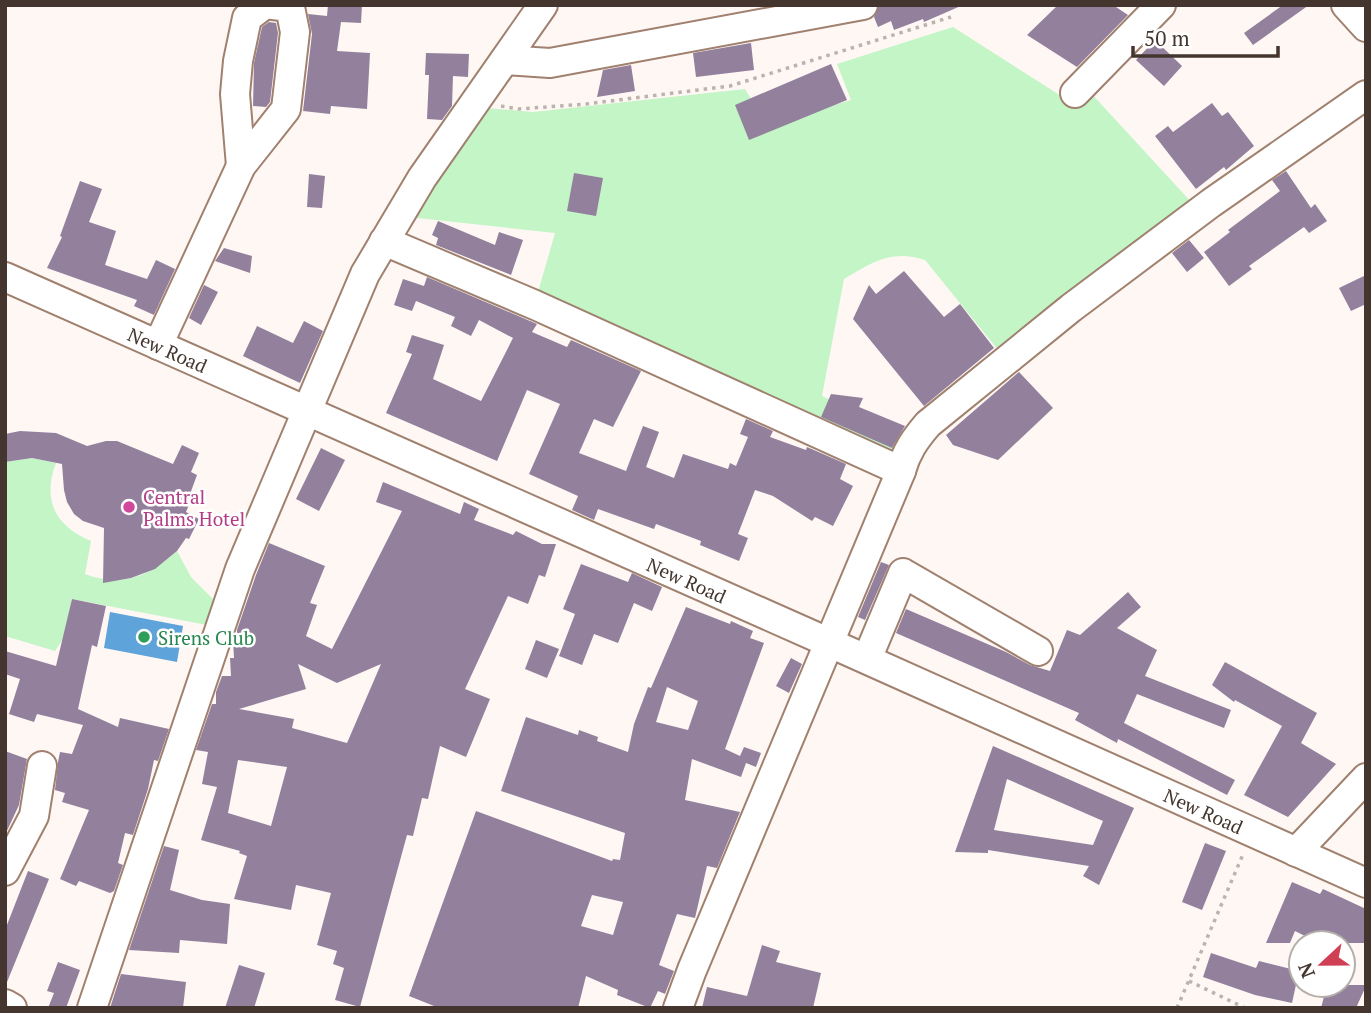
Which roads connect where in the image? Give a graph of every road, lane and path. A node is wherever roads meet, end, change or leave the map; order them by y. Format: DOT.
graph roads {
  1 [pos="264,5"];
  2 [pos="274,5"];
  3 [pos="543,5"];
  4 [pos="863,5"];
  5 [pos="1161,5"];
  6 [pos="1346,5"];
  7 [pos="951,17"];
  8 [pos="1366,27"];
  9 [pos="505,60"];
  10 [pos="1075,93"];
  11 [pos="1366,95"];
  12 [pos="475,102"];
  13 [pos="241,166"];
  14 [pos="384,241"];
  15 [pos="5,277"];
  16 [pos="158,345"];
  17 [pos="307,412"];
  18 [pos="901,471"];
  19 [pos="830,642"];
  20 [pos="1038,651"];
  21 [pos="867,659"];
  22 [pos="42,766"];
  23 [pos="1366,778"];
  24 [pos="1253,832"];
  25 [pos="1296,852"];
  26 [pos="5,871"];
  27 [pos="1366,883"];
  28 [pos="1189,981"];
  29 [pos="5,1004"];
  30 [pos="12,1008"];
  31 [pos="92,1008"];
  32 [pos="678,1008"];
  33 [pos="1177,1008"];
  34 [pos="1245,1008"];
  1 -- 13 [label="street"];
  2 -- 13 [label="street"];
  3 -- 9 [label="street"];
  4 -- 9 [label="street"];
  5 -- 10 [label="street"];
  6 -- 8 [label="street"];
  7 -- 12 [label="path"];
  9 -- 12 [label="street"];
  11 -- 18 [label="street"];
  12 -- 14 [label="street"];
  13 -- 16 [label="street"];
  14 -- 17 [label="street"];
  14 -- 18 [label="street"];
  15 -- 16 [label="street, New Road"];
  16 -- 17 [label="street, New Road"];
  17 -- 19 [label="street, New Road"];
  17 -- 31 [label="street"];
  18 -- 19 [label="street"];
  19 -- 21 [label="street, New Road"];
  19 -- 32 [label="street"];
  20 -- 21 [label="street"];
  21 -- 24 [label="street, New Road"];
  22 -- 26 [label="street"];
  23 -- 25 [label="street"];
  24 -- 25 [label="street, New Road"];
  24 -- 28 [label="path"];
  25 -- 27 [label="street, New Road"];
  28 -- 33 [label="path"];
  28 -- 34 [label="path"];
  29 -- 30 [label="street"];
}
